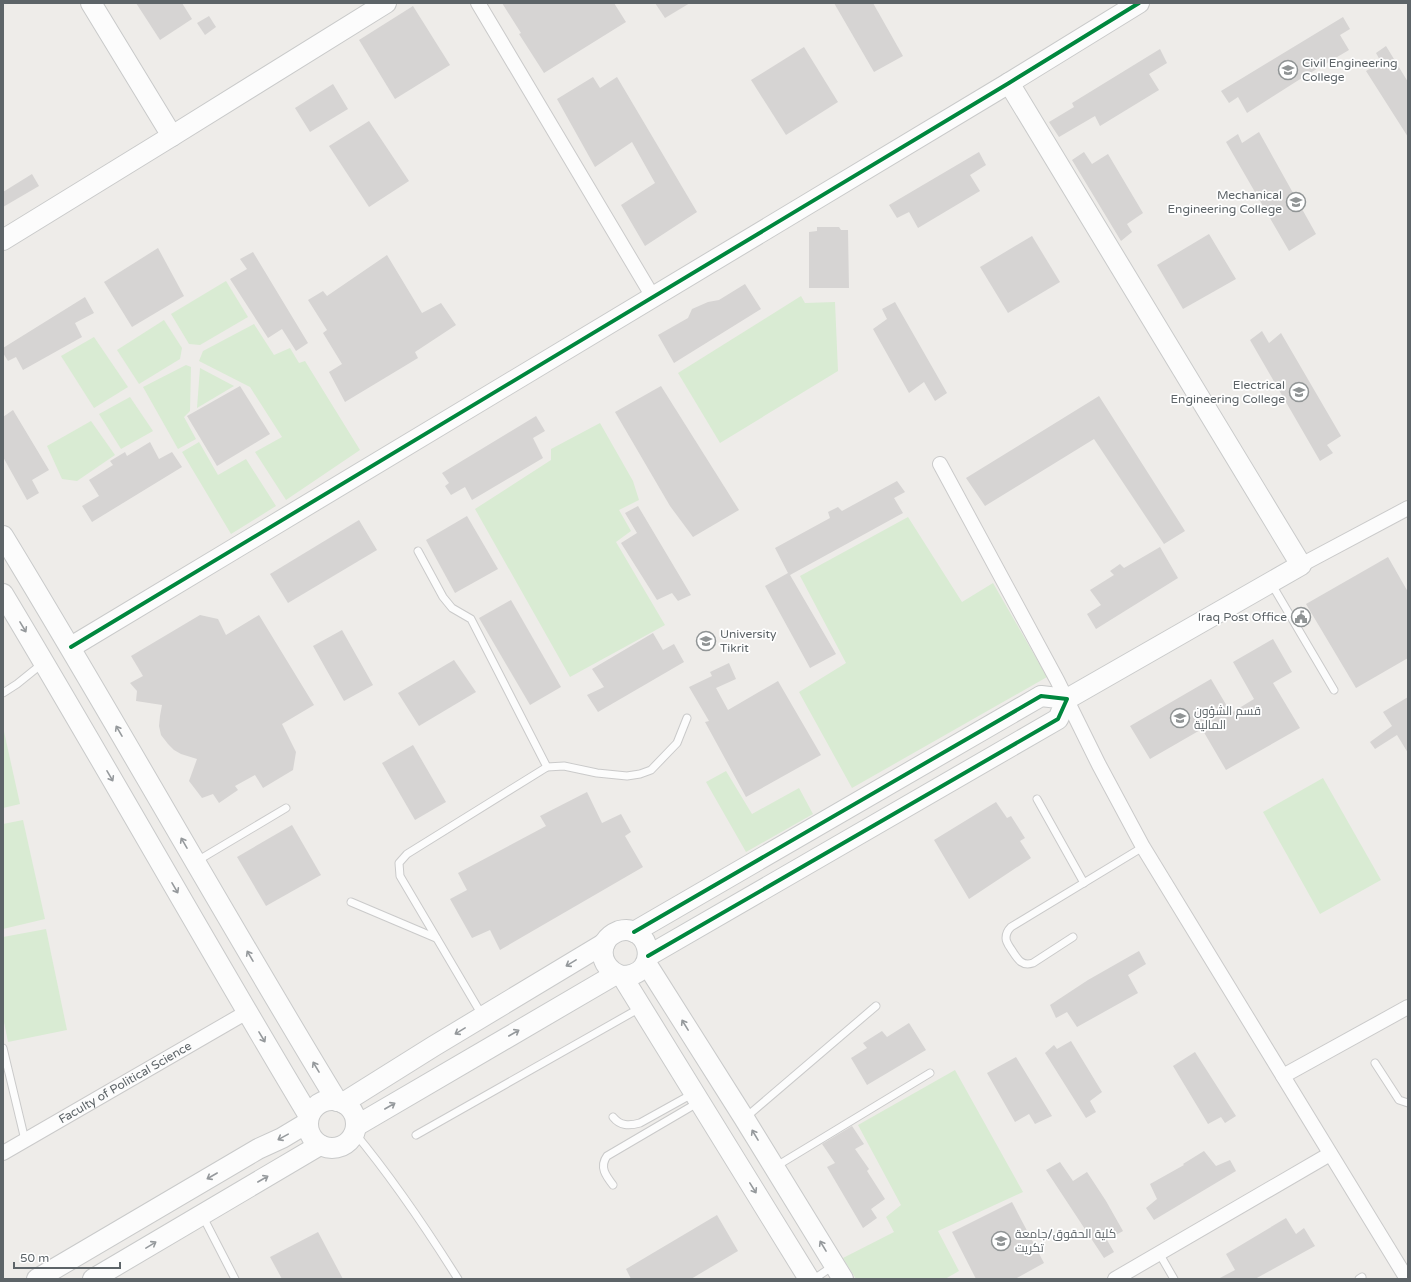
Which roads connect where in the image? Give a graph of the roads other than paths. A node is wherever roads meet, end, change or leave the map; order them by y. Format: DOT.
graph roads {
  1 [pos="91,3"];
  2 [pos="386,3"];
  3 [pos="478,3"];
  4 [pos="1139,3"];
  5 [pos="1009,83"];
  6 [pos="172,136"];
  7 [pos="3,240"];
  8 [pos="653,297"];
  9 [pos="940,464"];
  10 [pos="1408,508"];
  11 [pos="3,536"];
  12 [pos="418,551"];
  13 [pos="1301,565"];
  14 [pos="1271,582"];
  15 [pos="3,594"];
  16 [pos="71,647"];
  17 [pos="44,662"];
  18 [pos="1334,690"];
  19 [pos="3,693"];
  20 [pos="1067,699"];
  21 [pos="687,718"];
  22 [pos="547,767"];
  23 [pos="1037,799"];
  24 [pos="286,808"];
  25 [pos="1144,847"];
  26 [pos="195,862"];
  27 [pos="1084,883"];
  28 [pos="351,902"];
  29 [pos="634,932"];
  30 [pos="1073,937"];
  31 [pos="436,938"];
  32 [pos="605,943"];
  33 [pos="647,960"];
  34 [pos="619,975"];
  35 [pos="876,1006"];
  36 [pos="642,1007"];
  37 [pos="1408,1007"];
  38 [pos="247,1012"];
  39 [pos="483,1017"];
  40 [pos="3,1048"];
  41 [pos="1375,1063"];
  42 [pos="930,1073"];
  43 [pos="1284,1076"];
  44 [pos="697,1097"];
  45 [pos="340,1102"];
  46 [pos="1408,1103"];
  47 [pos="613,1117"];
  48 [pos="744,1118"];
  49 [pos="308,1119"];
  50 [pos="355,1129"];
  51 [pos="416,1135"];
  52 [pos="25,1140"];
  53 [pos="320,1145"];
  54 [pos="3,1153"];
  55 [pos="1330,1154"];
  56 [pos="774,1167"];
  57 [pos="613,1185"];
  58 [pos="202,1215"];
  59 [pos="1159,1253"];
  60 [pos="839,1272"];
  61 [pos="37,1279"];
  62 [pos="93,1279"];
  63 [pos="235,1279"];
  64 [pos="458,1279"];
  65 [pos="809,1279"];
  66 [pos="814,1279"];
  67 [pos="1115,1279"];
  68 [pos="1174,1279"];
  69 [pos="1407,1279"];
  1 -- 6 [label="street"];
  2 -- 6 [label="street"];
  3 -- 8 [label="street"];
  4 -- 5 [label="street"];
  5 -- 8 [label="street"];
  5 -- 13 [label="street"];
  6 -- 7 [label="street"];
  8 -- 16 [label="street"];
  9 -- 20 [label="street"];
  10 -- 13 [label="street"];
  11 -- 16 [label="street"];
  12 -- 22 [label="lane"];
  13 -- 14 [label="street"];
  14 -- 18 [label="lane"];
  14 -- 20 [label="street"];
  15 -- 17 [label="street, one-way"];
  26 -- 16 [label="street, one-way"];
  17 -- 19 [label="lane"];
  17 -- 38 [label="street, one-way"];
  20 -- 25 [label="street"];
  20 -- 29 [label="street"];
  20 -- 33 [label="street"];
  21 -- 22 [label="lane"];
  22 -- 31 [label="lane"];
  23 -- 27 [label="lane"];
  24 -- 26 [label="lane"];
  25 -- 27 [label="lane"];
  25 -- 43 [label="street"];
  45 -- 26 [label="street, one-way"];
  27 -- 30 [label="lane"];
  28 -- 31 [label="lane"];
  29 -- 32 [label="street"];
  29 -- 33 [label="street"];
  31 -- 39 [label="lane"];
  32 -- 34 [label="street"];
  32 -- 39 [label="street, one-way"];
  33 -- 34 [label="street"];
  48 -- 33 [label="street, one-way"];
  34 -- 36 [label="street"];
  50 -- 34 [label="street, one-way"];
  35 -- 48 [label="lane"];
  36 -- 44 [label="street"];
  36 -- 51 [label="lane"];
  37 -- 43 [label="street"];
  38 -- 49 [label="street, one-way"];
  38 -- 52 [label="street, Faculty of Political Science"];
  39 -- 45 [label="street, one-way"];
  40 -- 52 [label="lane"];
  41 -- 46 [label="lane"];
  42 -- 56 [label="lane"];
  43 -- 55 [label="street"];
  44 -- 47 [label="lane"];
  44 -- 57 [label="lane"];
  44 -- 65 [label="street, one-way"];
  45 -- 49 [label="street"];
  45 -- 50 [label="street"];
  56 -- 48 [label="street, one-way"];
  49 -- 53 [label="street"];
  49 -- 61 [label="street, one-way"];
  50 -- 53 [label="street"];
  50 -- 64 [label="lane"];
  52 -- 54 [label="street, Faculty of Political Science"];
  58 -- 53 [label="street, one-way"];
  55 -- 59 [label="street"];
  55 -- 69 [label="street"];
  60 -- 56 [label="street, one-way"];
  62 -- 58 [label="street, one-way"];
  58 -- 63 [label="lane"];
  59 -- 67 [label="street"];
  59 -- 68 [label="lane"];
  60 -- 66 [label="lane"];
}
